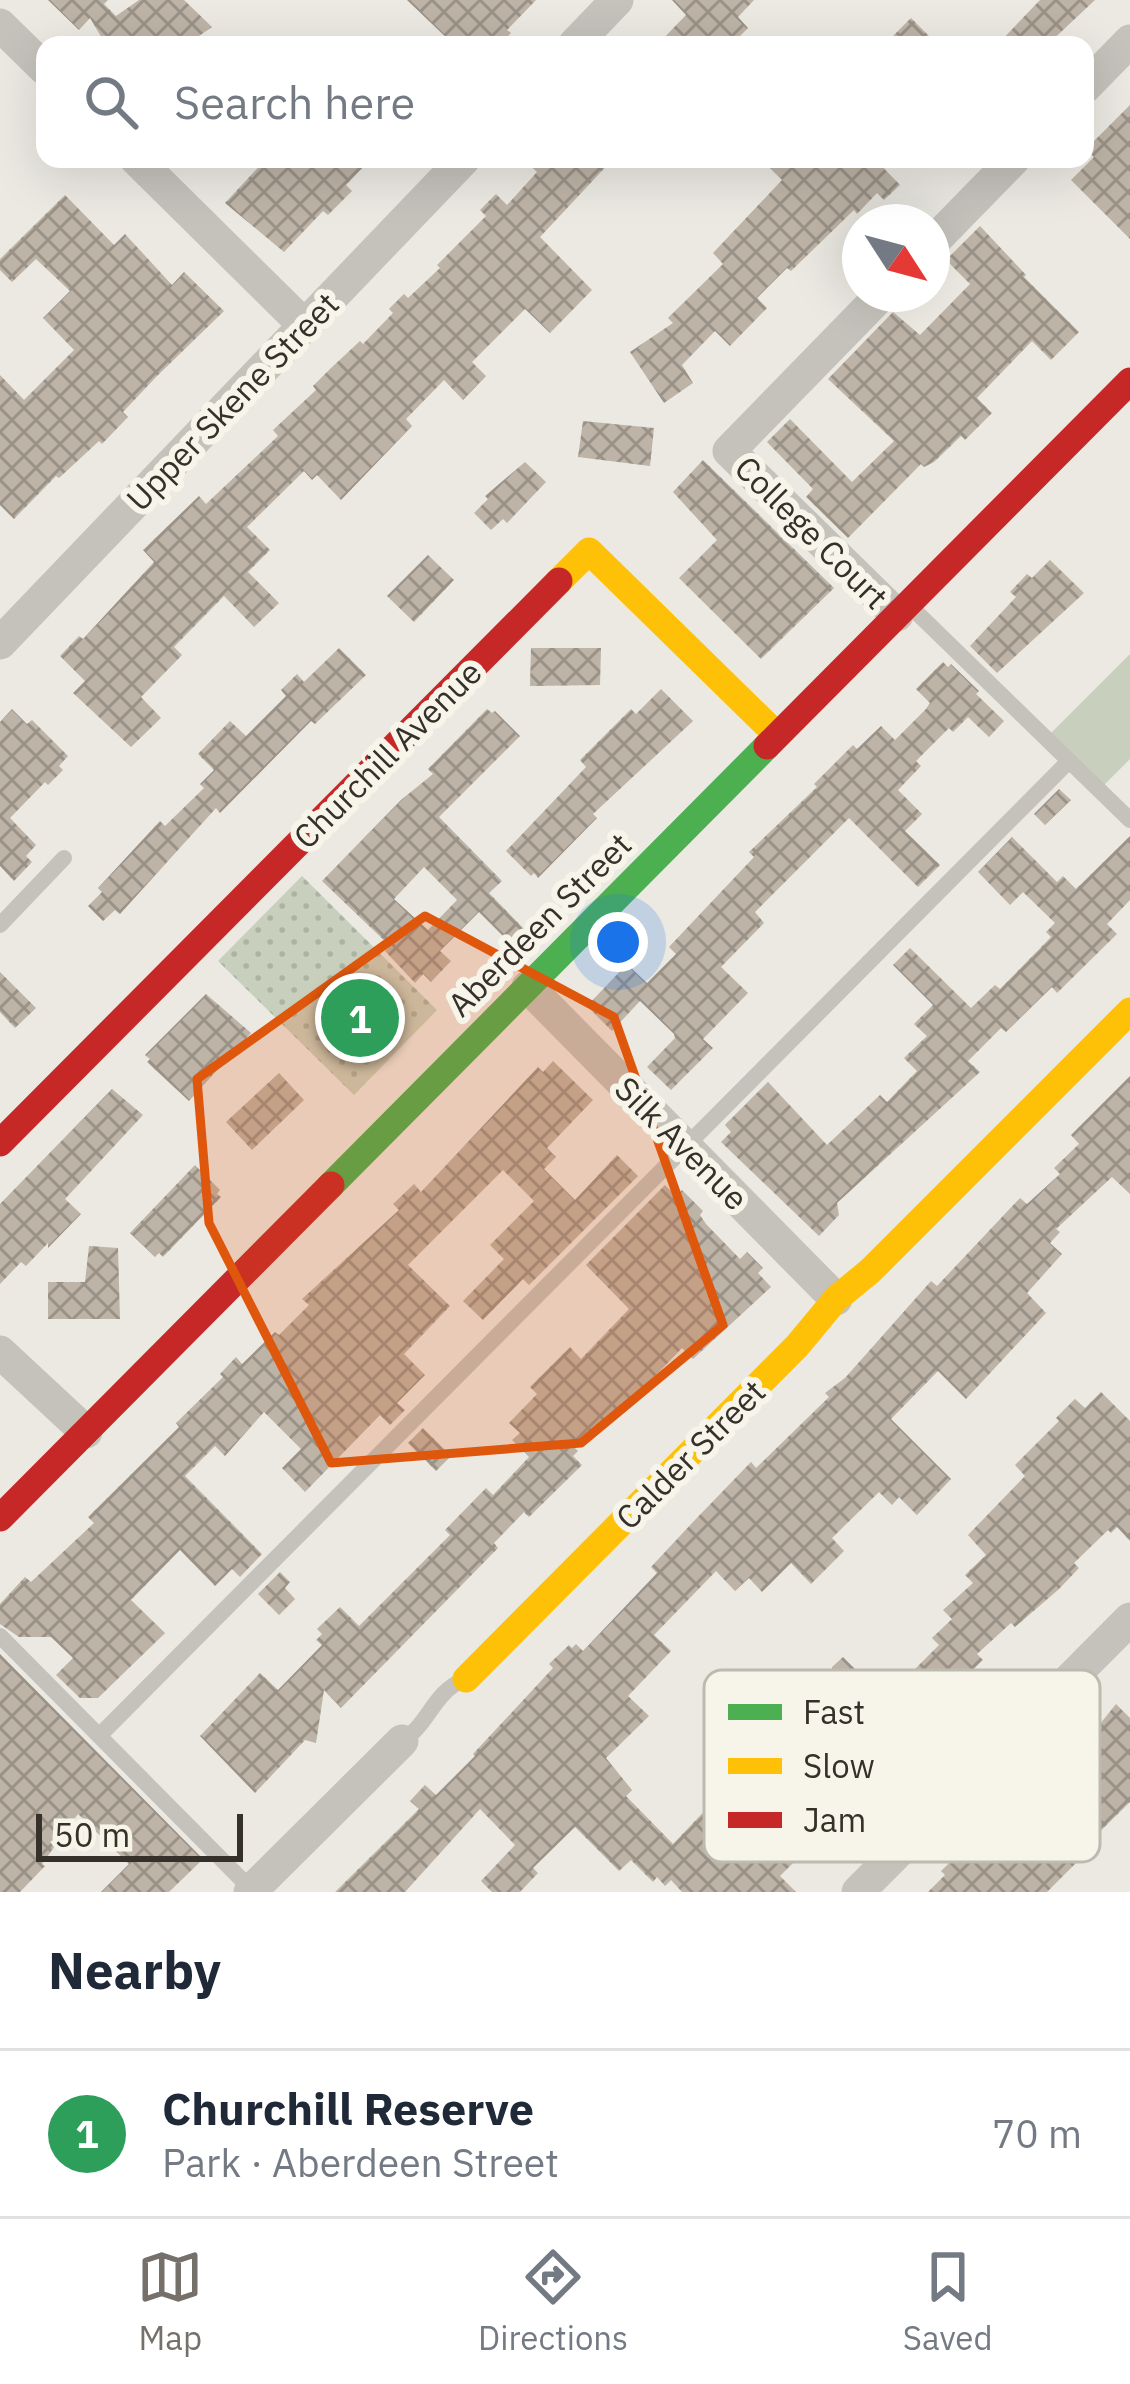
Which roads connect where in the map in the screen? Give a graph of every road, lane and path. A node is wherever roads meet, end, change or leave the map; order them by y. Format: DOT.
graph roads {
  1 [pos="617,0"];
  2 [pos="0,25"];
  3 [pos="583,36"];
  4 [pos="1130,41"];
  5 [pos="36,60"];
  6 [pos="1094,78"];
  7 [pos="145,168"];
  8 [pos="455,168"];
  9 [pos="1005,168"];
  10 [pos="950,225"];
  11 [pos="864,312"];
  12 [pos="304,325"];
  13 [pos="1130,381"];
  14 [pos="903,609"];
  15 [pos="0,643"];
  16 [pos="777,735"];
  17 [pos="1070,761"];
  18 [pos="1130,820"];
  19 [pos="64,858"];
  20 [pos="0,925"];
  21 [pos="528,987"];
  22 [pos="1130,1011"];
  23 [pos="0,1143"];
  24 [pos="685,1147"];
  25 [pos="836,1299"];
  26 [pos="0,1352"];
  27 [pos="86,1432"];
  28 [pos="0,1518"];
  29 [pos="1130,1619"];
  30 [pos="0,1636"];
  31 [pos="1079,1670"];
  32 [pos="466,1679"];
  33 [pos="100,1736"];
  34 [pos="402,1742"];
  35 [pos="888,1862"];
  36 [pos="251,1891"];
  37 [pos="858,1892"];
  1 -- 3 [label="street"];
  2 -- 5 [label="street"];
  4 -- 6 [label="street"];
  7 -- 12 [label="street"];
  8 -- 12 [label="street, Upper Skene Street"];
  9 -- 10 [label="street"];
  11 -- 14 [label="street, College Court"];
  12 -- 15 [label="street, Upper Skene Street"];
  13 -- 14 [label="street, Aberdeen Street"];
  14 -- 16 [label="street, Aberdeen Street"];
  14 -- 17 [label="lane"];
  16 -- 21 [label="street, Aberdeen Street"];
  16 -- 23 [label="street, Churchill Avenue"];
  17 -- 18 [label="lane"];
  17 -- 24 [label="lane"];
  19 -- 20 [label="lane"];
  21 -- 24 [label="street, Silk Avenue"];
  21 -- 27 [label="street, Aberdeen Street"];
  22 -- 25 [label="street, Calder Street"];
  24 -- 25 [label="street, Silk Avenue"];
  24 -- 33 [label="lane"];
  25 -- 32 [label="street, Calder Street"];
  26 -- 27 [label="street"];
  27 -- 28 [label="street, Aberdeen Street"];
  29 -- 31 [label="street"];
  30 -- 33 [label="lane"];
  32 -- 34 [label="lane, Calder Street"];
  33 -- 36 [label="lane"];
  34 -- 36 [label="street, Calder Street"];
  35 -- 37 [label="street"];
}
